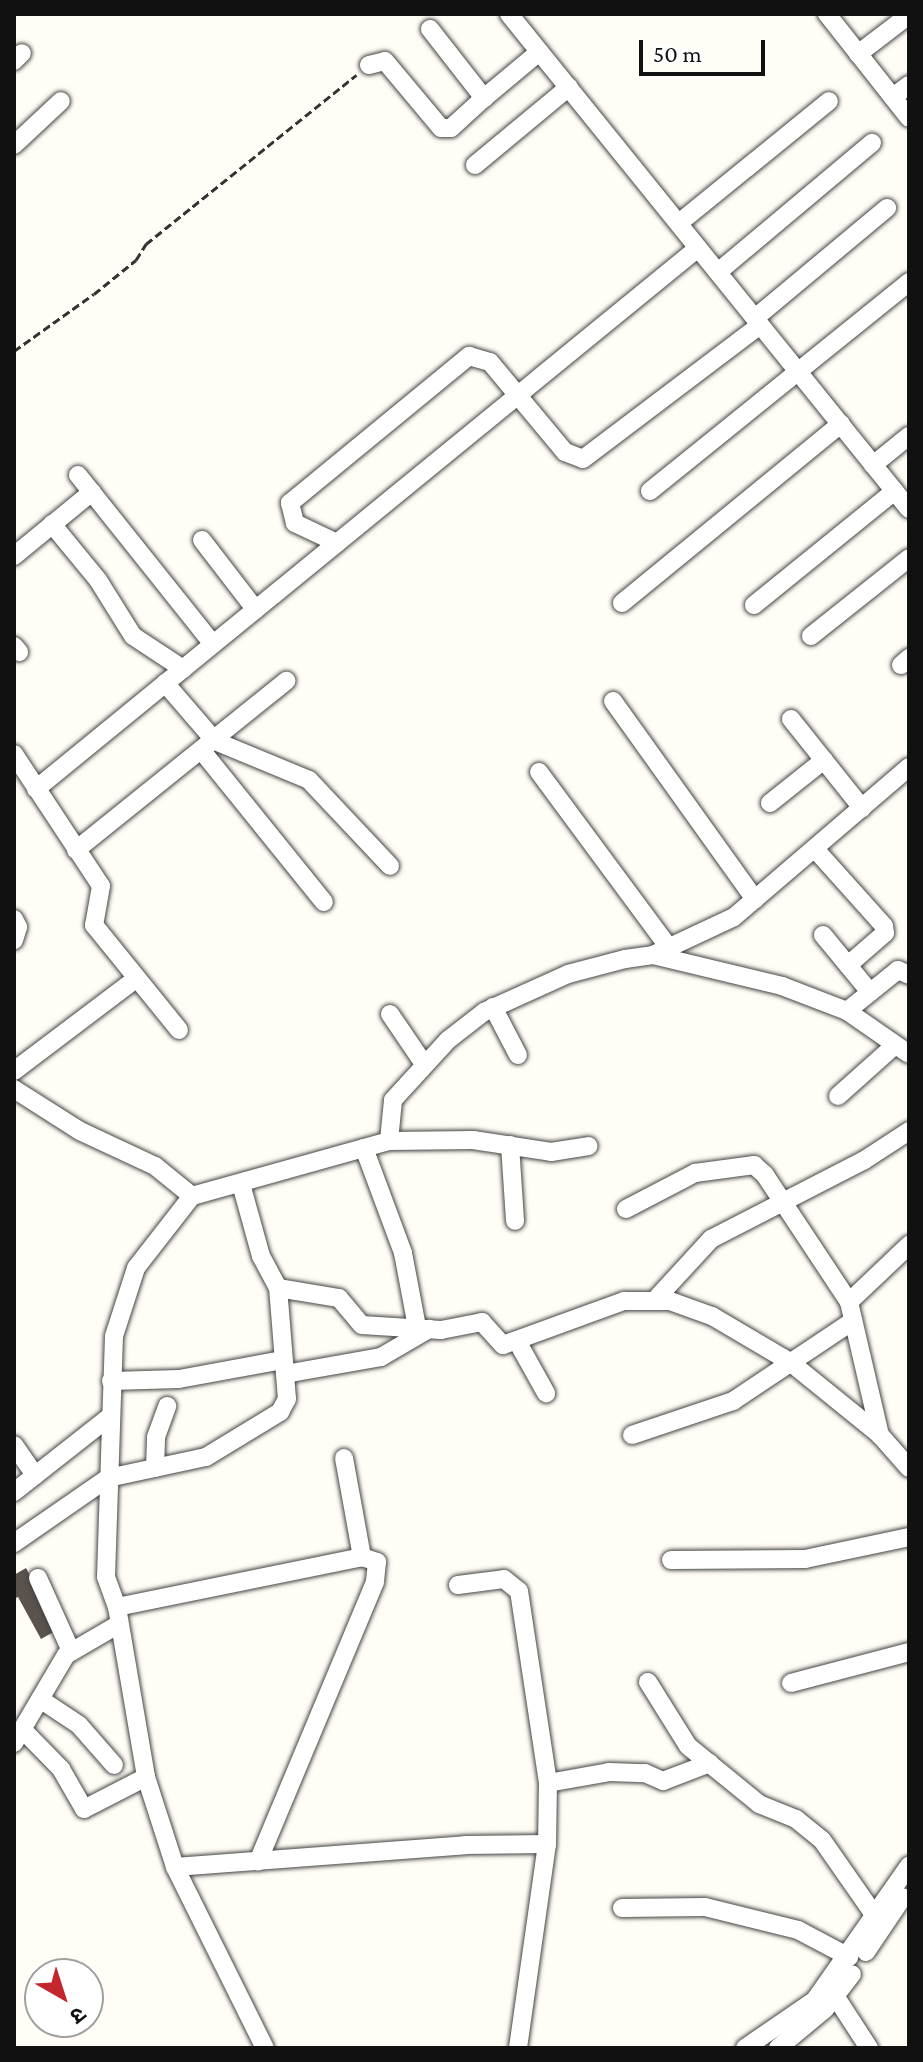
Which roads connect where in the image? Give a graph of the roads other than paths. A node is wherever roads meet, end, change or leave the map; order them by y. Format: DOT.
graph roads {
  1 [pos="509,14"];
  2 [pos="827,14"];
  3 [pos="909,15"];
  4 [pos="430,29"];
  5 [pos="539,52"];
  6 [pos="858,54"];
  7 [pos="369,65"];
  8 [pos="909,85"];
  9 [pos="569,87"];
  10 [pos="893,97"];
  11 [pos="484,98"];
  12 [pos="61,101"];
  13 [pos="829,101"];
  14 [pos="909,118"];
  15 [pos="872,143"];
  16 [pos="14,145"];
  17 [pos="475,165"];
  18 [pos="887,208"];
  19 [pos="679,223"];
  20 [pos="698,248"];
  21 [pos="718,272"];
  22 [pos="909,282"];
  23 [pos="757,321"];
  24 [pos="797,371"];
  25 [pos="517,394"];
  26 [pos="841,424"];
  27 [pos="909,436"];
  28 [pos="873,465"];
  29 [pos="78,475"];
  30 [pos="650,491"];
  31 [pos="895,491"];
  32 [pos="92,492"];
  33 [pos="909,509"];
  34 [pos="52,524"];
  35 [pos="202,540"];
  36 [pos="337,543"];
  37 [pos="14,556"];
  38 [pos="909,558"];
  39 [pos="622,603"];
  40 [pos="754,605"];
  41 [pos="256,610"];
  42 [pos="811,636"];
  43 [pos="213,644"];
  44 [pos="183,669"];
  45 [pos="286,681"];
  46 [pos="165,683"];
  47 [pos="613,701"];
  48 [pos="791,719"];
  49 [pos="208,746"];
  50 [pos="14,754"];
  51 [pos="824,760"];
  52 [pos="909,767"];
  53 [pos="539,772"];
  54 [pos="36,789"];
  55 [pos="770,803"];
  56 [pos="862,808"];
  57 [pos="815,849"];
  58 [pos="76,850"];
  59 [pos="390,866"];
  60 [pos="755,899"];
  61 [pos="324,902"];
  62 [pos="14,919"];
  63 [pos="823,935"];
  64 [pos="14,940"];
  65 [pos="661,952"];
  66 [pos="848,965"];
  67 [pos="909,975"];
  68 [pos="137,978"];
  69 [pos="870,992"];
  70 [pos="493,1007"];
  71 [pos="847,1011"];
  72 [pos="390,1014"];
  73 [pos="179,1030"];
  74 [pos="902,1050"];
  75 [pos="518,1055"];
  76 [pos="424,1064"];
  77 [pos="14,1071"];
  78 [pos="14,1089"];
  79 [pos="838,1096"];
  80 [pos="909,1131"];
  81 [pos="389,1141"];
  82 [pos="510,1145"];
  83 [pos="589,1146"];
  84 [pos="364,1148"];
  85 [pos="241,1184"];
  86 [pos="192,1196"];
  87 [pos="783,1202"];
  88 [pos="626,1209"];
  89 [pos="515,1221"];
  90 [pos="909,1245"];
  91 [pos="278,1288"];
  92 [pos="655,1300"];
  93 [pos="849,1302"];
  94 [pos="853,1321"];
  95 [pos="423,1328"];
  96 [pos="517,1341"];
  97 [pos="790,1362"];
  98 [pos="284,1367"];
  99 [pos="111,1381"];
  100 [pos="546,1393"];
  101 [pos="167,1406"];
  102 [pos="108,1418"];
  103 [pos="632,1435"];
  104 [pos="880,1435"];
  105 [pos="14,1445"];
  106 [pos="344,1458"];
  107 [pos="155,1468"];
  108 [pos="909,1468"];
  109 [pos="35,1475"];
  110 [pos="108,1478"];
  111 [pos="14,1492"];
  112 [pos="909,1537"];
  113 [pos="14,1543"];
  114 [pos="362,1557"];
  115 [pos="671,1560"];
  116 [pos="38,1578"];
  117 [pos="458,1585"];
  118 [pos="118,1616"];
  119 [pos="71,1651"];
  120 [pos="909,1652"];
  121 [pos="648,1682"];
  122 [pos="791,1683"];
  123 [pos="40,1699"];
  124 [pos="18,1736"];
  125 [pos="710,1763"];
  126 [pos="114,1765"];
  127 [pos="146,1777"];
  128 [pos="548,1783"];
  129 [pos="547,1844"];
  130 [pos="258,1862"];
  131 [pos="909,1866"];
  132 [pos="175,1867"];
  133 [pos="901,1898"];
  134 [pos="622,1908"];
  135 [pos="875,1916"];
  136 [pos="849,1957"];
  137 [pos="832,1991"];
  138 [pos="265,2048"];
  139 [pos="518,2048"];
  140 [pos="745,2048"];
  141 [pos="778,2048"];
  142 [pos="869,2048"];
  1 -- 5 [label="street"];
  2 -- 6 [label="street"];
  3 -- 6 [label="street"];
  4 -- 11 [label="street"];
  5 -- 9 [label="street"];
  5 -- 11 [label="street"];
  6 -- 10 [label="street"];
  7 -- 11 [label="street"];
  8 -- 10 [label="street"];
  9 -- 17 [label="street"];
  9 -- 19 [label="street"];
  10 -- 14 [label="street"];
  12 -- 16 [label="street"];
  13 -- 19 [label="street"];
  15 -- 21 [label="street"];
  18 -- 23 [label="street"];
  19 -- 20 [label="street"];
  20 -- 21 [label="street"];
  20 -- 25 [label="street"];
  21 -- 23 [label="street"];
  22 -- 24 [label="street"];
  23 -- 24 [label="street"];
  23 -- 25 [label="street"];
  24 -- 26 [label="street"];
  24 -- 30 [label="street"];
  25 -- 36 [label="street"];
  25 -- 36 [label="street"];
  26 -- 28 [label="street"];
  26 -- 39 [label="street"];
  27 -- 28 [label="street"];
  28 -- 31 [label="street"];
  29 -- 32 [label="street"];
  31 -- 33 [label="street"];
  31 -- 40 [label="street"];
  32 -- 34 [label="street"];
  32 -- 43 [label="street"];
  34 -- 37 [label="street"];
  34 -- 44 [label="street"];
  35 -- 41 [label="street"];
  36 -- 41 [label="street"];
  38 -- 42 [label="street"];
  41 -- 43 [label="street"];
  43 -- 44 [label="street"];
  44 -- 46 [label="street"];
  45 -- 49 [label="street"];
  46 -- 49 [label="street"];
  46 -- 54 [label="street"];
  47 -- 60 [label="street"];
  48 -- 51 [label="street"];
  49 -- 58 [label="street"];
  49 -- 59 [label="street"];
  49 -- 61 [label="street"];
  50 -- 54 [label="street"];
  51 -- 55 [label="street"];
  51 -- 56 [label="street"];
  52 -- 56 [label="street"];
  53 -- 65 [label="street"];
  54 -- 58 [label="street"];
  56 -- 57 [label="street"];
  57 -- 60 [label="street"];
  57 -- 66 [label="street"];
  58 -- 68 [label="street"];
  60 -- 65 [label="street"];
  62 -- 64 [label="street"];
  63 -- 66 [label="street"];
  65 -- 70 [label="street"];
  65 -- 71 [label="street"];
  66 -- 69 [label="street"];
  67 -- 69 [label="street"];
  68 -- 73 [label="street"];
  68 -- 77 [label="street"];
  69 -- 71 [label="street"];
  70 -- 75 [label="street"];
  70 -- 76 [label="street"];
  71 -- 74 [label="street"];
  72 -- 76 [label="street"];
  74 -- 79 [label="street"];
  76 -- 81 [label="street"];
  78 -- 86 [label="street"];
  80 -- 87 [label="street"];
  81 -- 82 [label="street"];
  81 -- 84 [label="street"];
  82 -- 83 [label="street"];
  82 -- 89 [label="street"];
  84 -- 85 [label="street"];
  84 -- 95 [label="street"];
  85 -- 86 [label="street"];
  85 -- 91 [label="street"];
  86 -- 99 [label="street"];
  87 -- 88 [label="street"];
  87 -- 92 [label="street"];
  87 -- 93 [label="street"];
  90 -- 93 [label="street"];
  91 -- 95 [label="street"];
  91 -- 98 [label="street"];
  92 -- 96 [label="street"];
  92 -- 97 [label="street"];
  93 -- 94 [label="street"];
  94 -- 97 [label="street"];
  94 -- 104 [label="street"];
  95 -- 96 [label="street"];
  95 -- 98 [label="street"];
  96 -- 100 [label="street"];
  97 -- 103 [label="street"];
  97 -- 104 [label="street"];
  98 -- 99 [label="street"];
  98 -- 107 [label="street"];
  99 -- 102 [label="street"];
  101 -- 107 [label="street"];
  102 -- 109 [label="street"];
  102 -- 110 [label="street"];
  104 -- 108 [label="street"];
  105 -- 109 [label="street"];
  106 -- 114 [label="street"];
  107 -- 110 [label="street"];
  109 -- 111 [label="street"];
  110 -- 113 [label="street"];
  110 -- 118 [label="street"];
  112 -- 115 [label="street"];
  114 -- 118 [label="street"];
  114 -- 130 [label="street"];
  116 -- 119 [label="street"];
  117 -- 128 [label="street"];
  118 -- 119 [label="street"];
  118 -- 127 [label="street"];
  119 -- 123 [label="street"];
  120 -- 122 [label="street"];
  121 -- 125 [label="street"];
  123 -- 124 [label="street"];
  123 -- 126 [label="street"];
  124 -- 127 [label="street"];
  125 -- 128 [label="street"];
  125 -- 135 [label="street"];
  127 -- 132 [label="street"];
  128 -- 129 [label="street"];
  129 -- 130 [label="street"];
  129 -- 139 [label="street"];
  130 -- 132 [label="street"];
  131 -- 133 [label="street"];
  132 -- 138 [label="street"];
  133 -- 135 [label="street"];
  133 -- 137 [label="street"];
  134 -- 136 [label="street"];
  135 -- 136 [label="street"];
  136 -- 137 [label="street"];
  137 -- 140 [label="street"];
  137 -- 141 [label="street"];
  137 -- 142 [label="street"];
}
